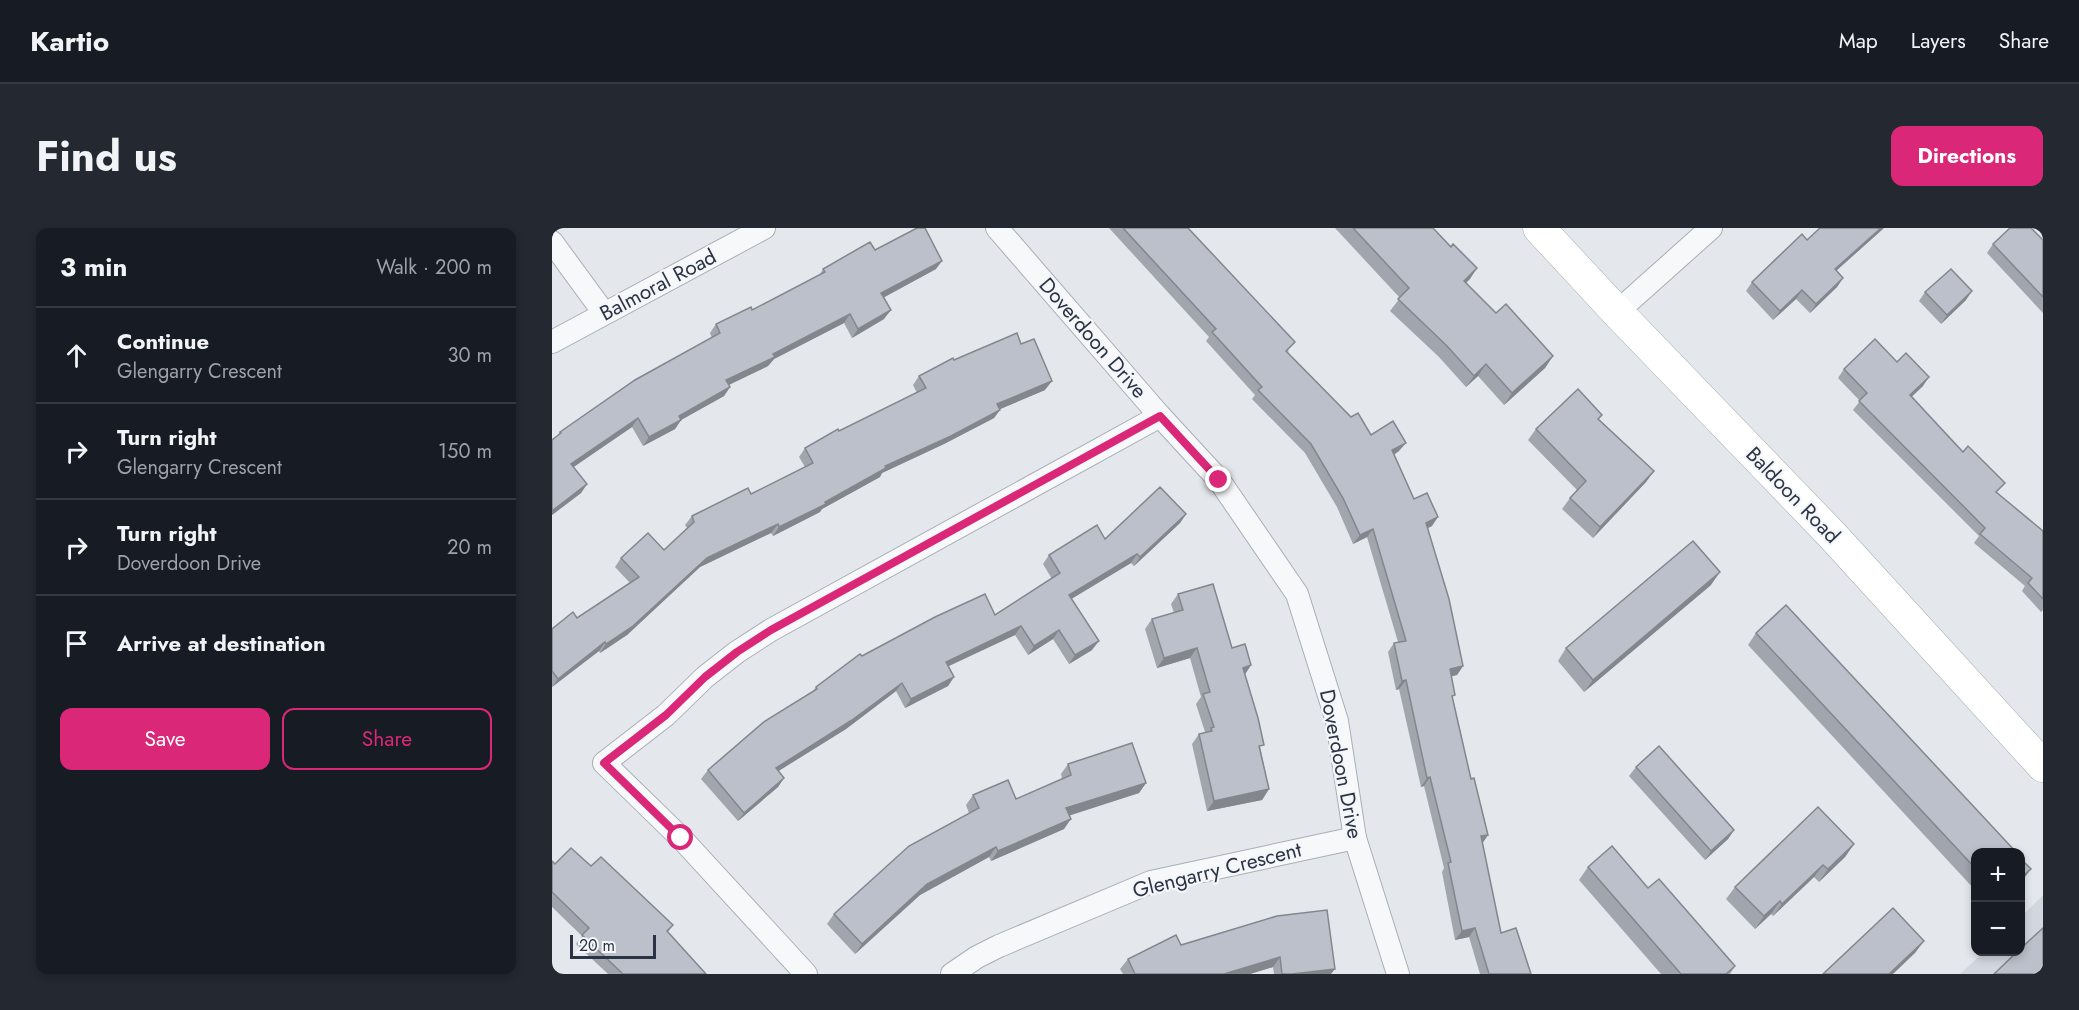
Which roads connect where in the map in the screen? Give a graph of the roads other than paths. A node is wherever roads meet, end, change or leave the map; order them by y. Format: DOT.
graph roads {
  1 [pos="764,228"];
  2 [pos="997,228"];
  3 [pos="1539,228"];
  4 [pos="1711,228"];
  5 [pos="552,242"];
  6 [pos="1617,312"];
  7 [pos="604,313"];
  8 [pos="552,342"];
  9 [pos="1160,416"];
  10 [pos="2043,766"];
  11 [pos="1355,838"];
  12 [pos="806,974"];
  13 [pos="952,974"];
  14 [pos="1398,974"];
  1 -- 7 [label="street, Balmoral Road"];
  2 -- 9 [label="street, Doverdoon Drive"];
  3 -- 6 [label="street, Baldoon Road"];
  4 -- 6 [label="street"];
  5 -- 7 [label="street"];
  6 -- 10 [label="street, Baldoon Road"];
  7 -- 8 [label="street, Balmoral Road"];
  9 -- 11 [label="street, Doverdoon Drive"];
  9 -- 12 [label="street"];
  11 -- 13 [label="street, Glengarry Crescent"];
  11 -- 14 [label="street, Doverdoon Drive"];
}
